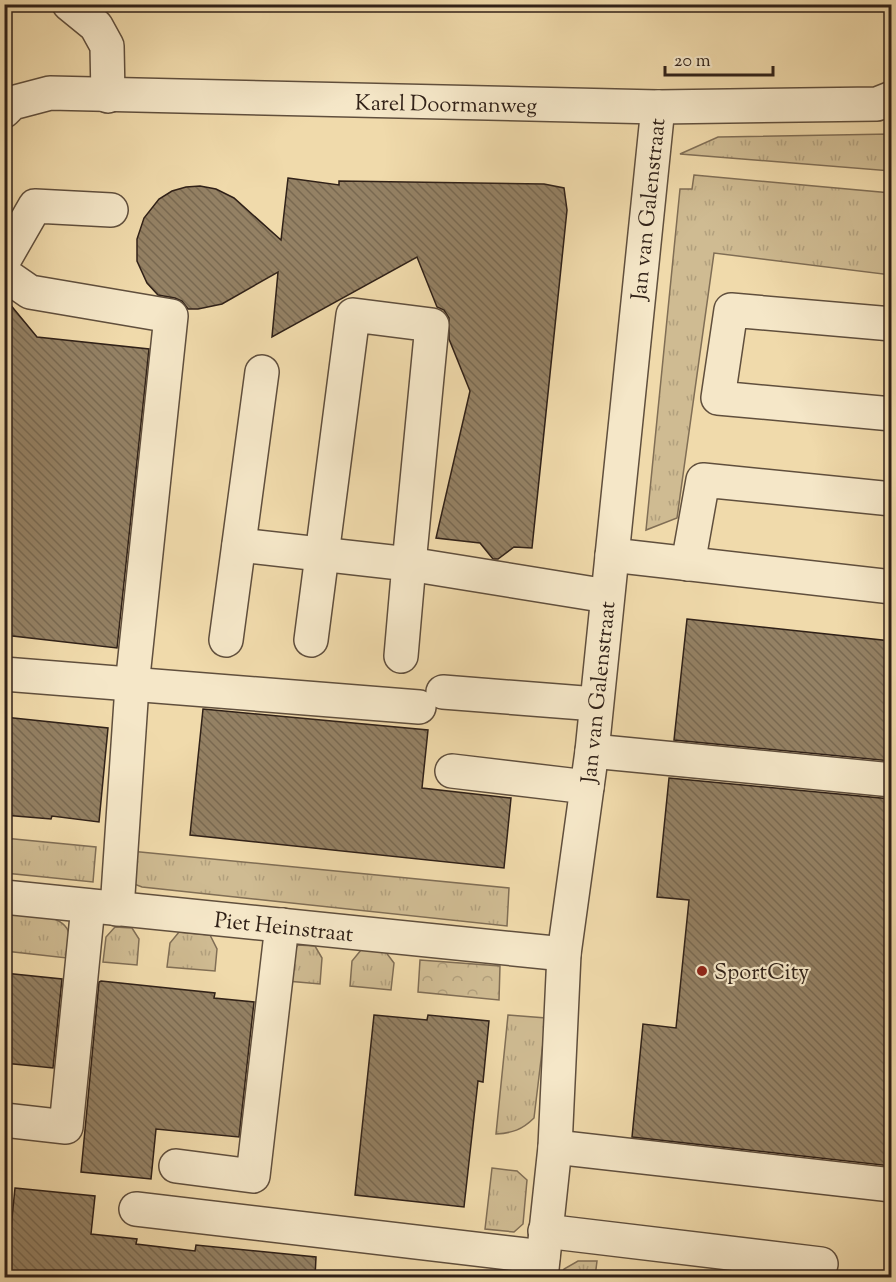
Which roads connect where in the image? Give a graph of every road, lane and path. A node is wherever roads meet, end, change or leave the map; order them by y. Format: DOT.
graph roads {
  1 [pos="69,4"];
  2 [pos="108,96"];
  3 [pos="891,99"];
  4 [pos="658,107"];
  5 [pos="4,111"];
  6 [pos="111,210"];
  7 [pos="4,260"];
  8 [pos="4,274"];
  9 [pos="891,324"];
  10 [pos="262,372"];
  11 [pos="891,414"];
  12 [pos="891,499"];
  13 [pos="239,545"];
  14 [pos="323,555"];
  15 [pos="612,555"];
  16 [pos="409,564"];
  17 [pos="688,564"];
  18 [pos="891,587"];
  19 [pos="607,596"];
  20 [pos="226,640"];
  21 [pos="311,640"];
  22 [pos="401,656"];
  23 [pos="4,674"];
  24 [pos="132,686"];
  25 [pos="596,704"];
  26 [pos="592,751"];
  27 [pos="452,771"];
  28 [pos="891,780"];
  29 [pos="587,787"];
  30 [pos="4,897"];
  31 [pos="103,907"];
  32 [pos="282,926"];
  33 [pos="564,954"];
  34 [pos="4,1120"];
  35 [pos="555,1147"];
  36 [pos="176,1167"];
  37 [pos="891,1185"];
  38 [pos="136,1209"];
  39 [pos="543,1255"];
  40 [pos="821,1264"];
  1 -- 2 [label="street"];
  2 -- 4 [label="street, Karel Doormanweg"];
  2 -- 5 [label="street, Karel Doormanweg"];
  3 -- 4 [label="street, Karel Doormanweg"];
  4 -- 15 [label="street, Jan van Galenstraat"];
  6 -- 7 [label="street"];
  8 -- 24 [label="street"];
  9 -- 11 [label="street"];
  10 -- 13 [label="street"];
  12 -- 17 [label="street"];
  13 -- 14 [label="street"];
  13 -- 20 [label="street"];
  14 -- 16 [label="street"];
  14 -- 16 [label="street"];
  14 -- 21 [label="street"];
  15 -- 17 [label="street"];
  15 -- 19 [label="street, Jan van Galenstraat"];
  16 -- 19 [label="street"];
  16 -- 22 [label="street"];
  17 -- 18 [label="street"];
  19 -- 25 [label="street, Jan van Galenstraat"];
  23 -- 24 [label="street"];
  24 -- 25 [label="street"];
  24 -- 31 [label="street"];
  25 -- 26 [label="street, Jan van Galenstraat"];
  26 -- 28 [label="street"];
  26 -- 29 [label="street, Jan van Galenstraat"];
  27 -- 29 [label="street"];
  29 -- 33 [label="street, Jan van Galenstraat"];
  30 -- 31 [label="street, Piet Heinstraat"];
  31 -- 32 [label="street, Piet Heinstraat"];
  31 -- 34 [label="street"];
  32 -- 33 [label="street, Piet Heinstraat"];
  32 -- 36 [label="street"];
  33 -- 35 [label="street, Jan van Galenstraat"];
  35 -- 37 [label="street"];
  35 -- 39 [label="street, Jan van Galenstraat"];
  38 -- 39 [label="street"];
  39 -- 40 [label="street"];
}
